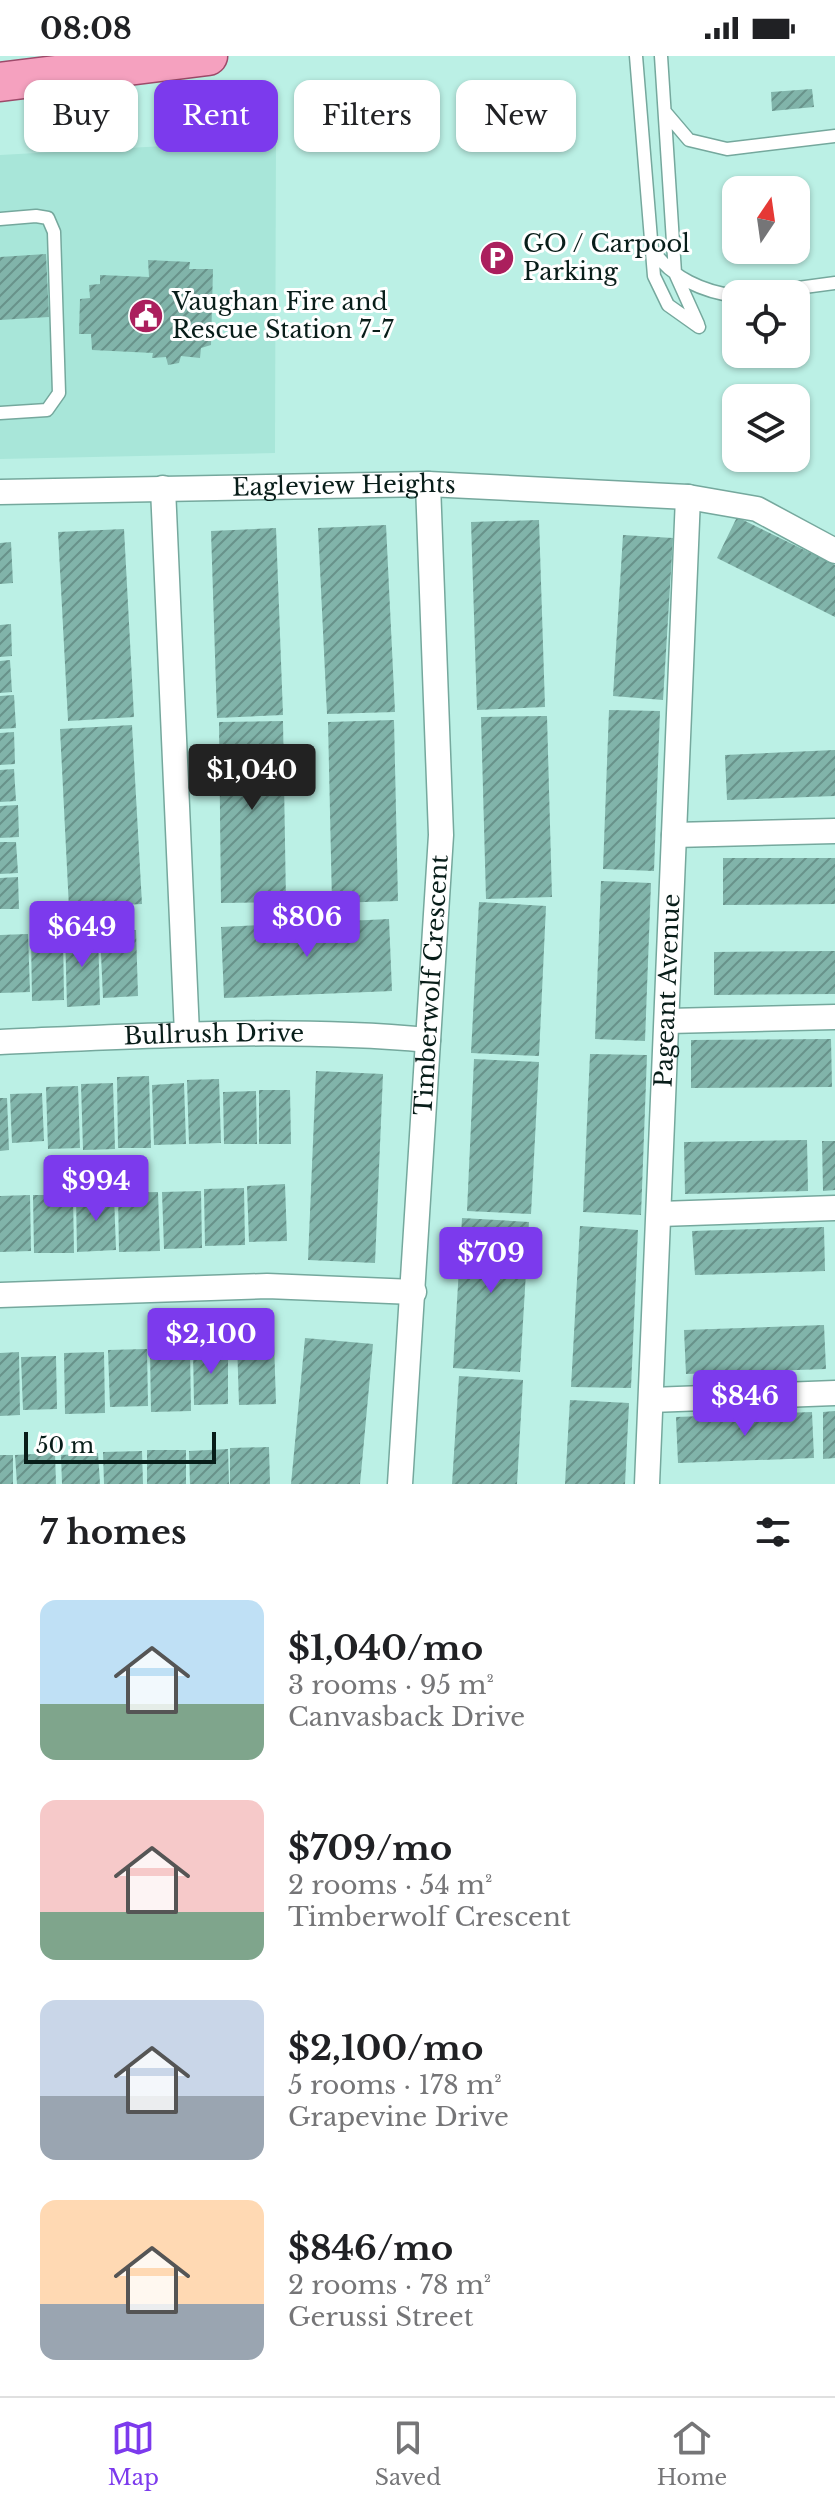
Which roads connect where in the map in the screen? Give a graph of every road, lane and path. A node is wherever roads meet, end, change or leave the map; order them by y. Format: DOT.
graph roads {
  1 [pos="208,56"];
  2 [pos="636,56"];
  3 [pos="661,56"];
  4 [pos="0,82"];
  5 [pos="666,113"];
  6 [pos="835,136"];
  7 [pos="669,196"];
  8 [pos="649,215"];
  9 [pos="0,219"];
  10 [pos="652,248"];
  11 [pos="675,273"];
  12 [pos="835,283"];
  13 [pos="810,286"];
  14 [pos="722,292"];
  15 [pos="0,413"];
  16 [pos="428,484"];
  17 [pos="163,488"];
  18 [pos="0,492"];
  19 [pos="688,497"];
  20 [pos="835,551"];
  21 [pos="835,831"];
  22 [pos="674,835"];
  23 [pos="835,1017"];
  24 [pos="668,1021"];
  25 [pos="187,1034"];
  26 [pos="428,1040"];
  27 [pos="0,1042"];
  28 [pos="835,1208"];
  29 [pos="660,1214"];
  30 [pos="414,1292"];
  31 [pos="0,1295"];
  32 [pos="835,1393"];
  33 [pos="651,1400"];
  34 [pos="400,1484"];
  35 [pos="647,1484"];
  1 -- 4 [label="main road"];
  2 -- 8 [label="lane"];
  3 -- 5 [label="lane"];
  5 -- 6 [label="lane"];
  5 -- 7 [label="lane"];
  7 -- 8 [label="lane"];
  7 -- 11 [label="lane"];
  8 -- 10 [label="lane"];
  9 -- 15 [label="lane"];
  10 -- 11 [label="lane"];
  10 -- 11 [label="lane"];
  11 -- 14 [label="lane"];
  12 -- 13 [label="lane"];
  16 -- 17 [label="street, Eagleview Heights"];
  16 -- 19 [label="street, Eagleview Heights"];
  16 -- 26 [label="street, Timberwolf Crescent"];
  17 -- 18 [label="street, Eagleview Heights"];
  17 -- 25 [label="street"];
  19 -- 20 [label="street, Eagleview Heights"];
  19 -- 22 [label="street, Pageant Avenue"];
  21 -- 22 [label="street"];
  22 -- 24 [label="street, Pageant Avenue"];
  23 -- 24 [label="street"];
  24 -- 29 [label="street, Pageant Avenue"];
  25 -- 26 [label="street, Bullrush Drive"];
  25 -- 27 [label="street, Bullrush Drive"];
  26 -- 30 [label="street, Timberwolf Crescent"];
  28 -- 29 [label="street"];
  29 -- 33 [label="street, Pageant Avenue"];
  30 -- 31 [label="street"];
  30 -- 34 [label="street, Timberwolf Crescent"];
  32 -- 33 [label="street"];
  33 -- 35 [label="street, Pageant Avenue"];
}
